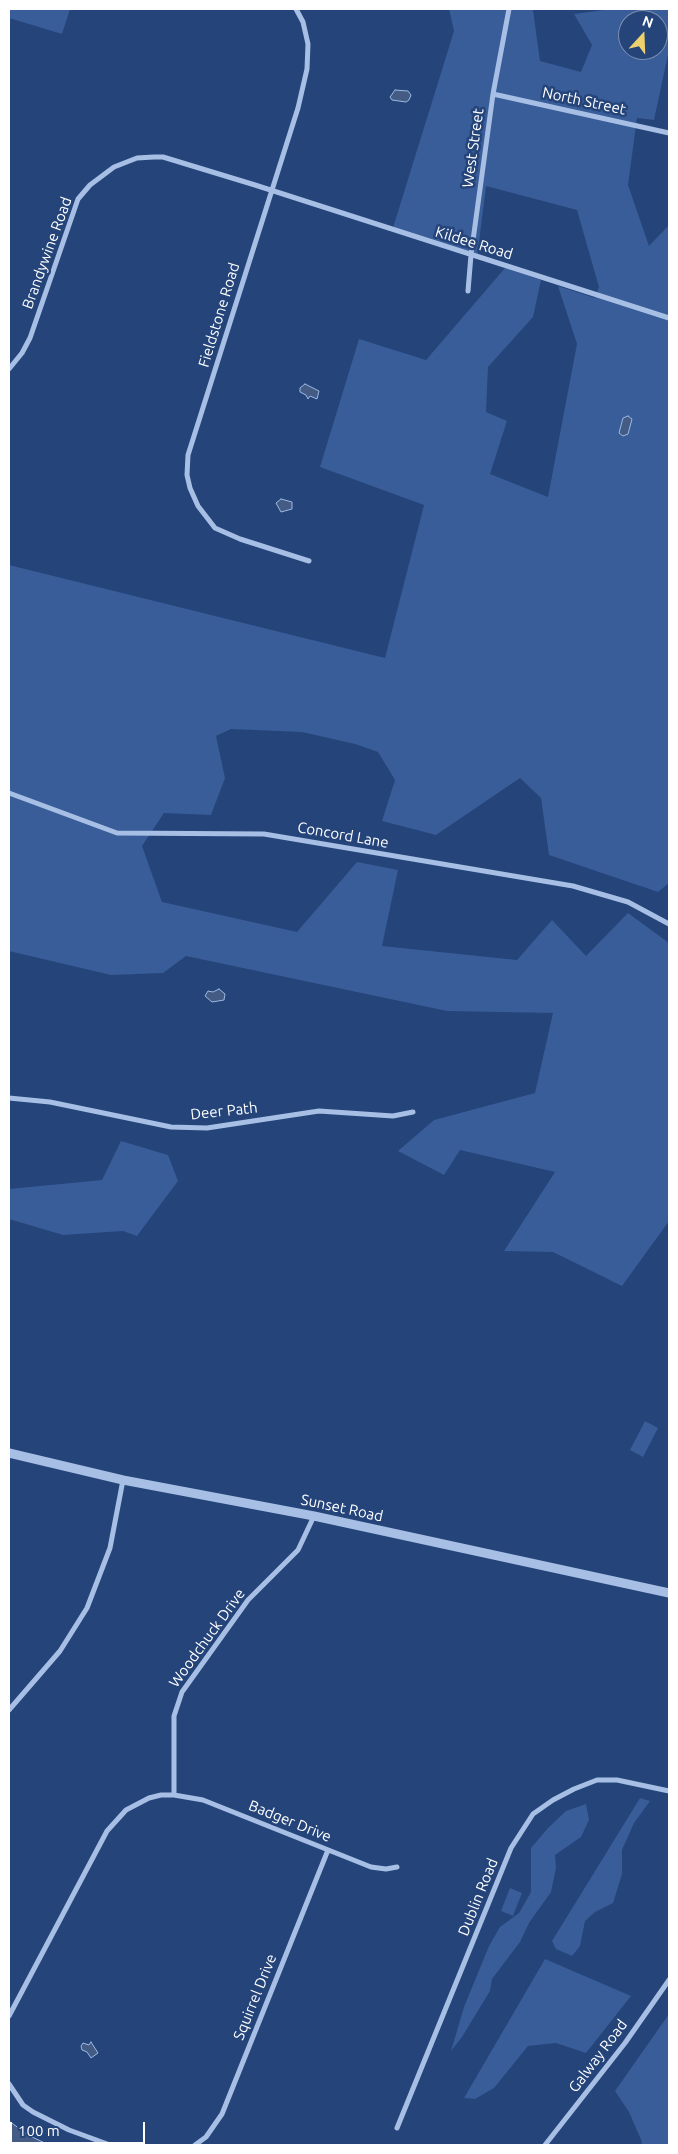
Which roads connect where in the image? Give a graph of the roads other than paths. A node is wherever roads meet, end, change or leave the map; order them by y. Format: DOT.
graph roads {
  1 [pos="296,9"];
  2 [pos="509,9"];
  3 [pos="494,94"];
  4 [pos="669,133"];
  5 [pos="271,190"];
  6 [pos="471,255"];
  7 [pos="468,291"];
  8 [pos="669,318"];
  9 [pos="9,369"];
  10 [pos="309,561"];
  11 [pos="9,793"];
  12 [pos="669,924"];
  13 [pos="9,1098"];
  14 [pos="413,1112"];
  15 [pos="9,1454"];
  16 [pos="123,1480"];
  17 [pos="314,1516"];
  18 [pos="669,1593"];
  19 [pos="9,1710"];
  20 [pos="669,1791"];
  21 [pos="174,1795"];
  22 [pos="328,1850"];
  23 [pos="397,1867"];
  24 [pos="669,1980"];
  25 [pos="9,2016"];
  26 [pos="9,2085"];
  27 [pos="396,2128"];
  28 [pos="110,2145"];
  29 [pos="195,2145"];
  30 [pos="545,2145"];
  1 -- 5 [label="street, Fieldstone Road"];
  2 -- 3 [label="street, West Street"];
  3 -- 4 [label="street, North Street"];
  3 -- 6 [label="street, West Street"];
  5 -- 6 [label="street, Kildee Road"];
  5 -- 9 [label="street, Brandywine Road"];
  5 -- 10 [label="street, Fieldstone Road"];
  6 -- 7 [label="street, West Street"];
  6 -- 8 [label="street, Kildee Road"];
  11 -- 12 [label="street, Concord Lane"];
  13 -- 14 [label="street, Deer Path"];
  15 -- 16 [label="street, Sunset Road"];
  16 -- 17 [label="street, Sunset Road"];
  16 -- 19 [label="street"];
  17 -- 18 [label="street, Sunset Road"];
  17 -- 21 [label="street, Woodchuck Drive"];
  20 -- 27 [label="street, Dublin Road"];
  21 -- 22 [label="street, Badger Drive"];
  21 -- 25 [label="street"];
  22 -- 23 [label="street, Badger Drive"];
  22 -- 29 [label="street, Squirrel Drive"];
  24 -- 30 [label="street, Galway Road"];
  26 -- 28 [label="street"];
}
